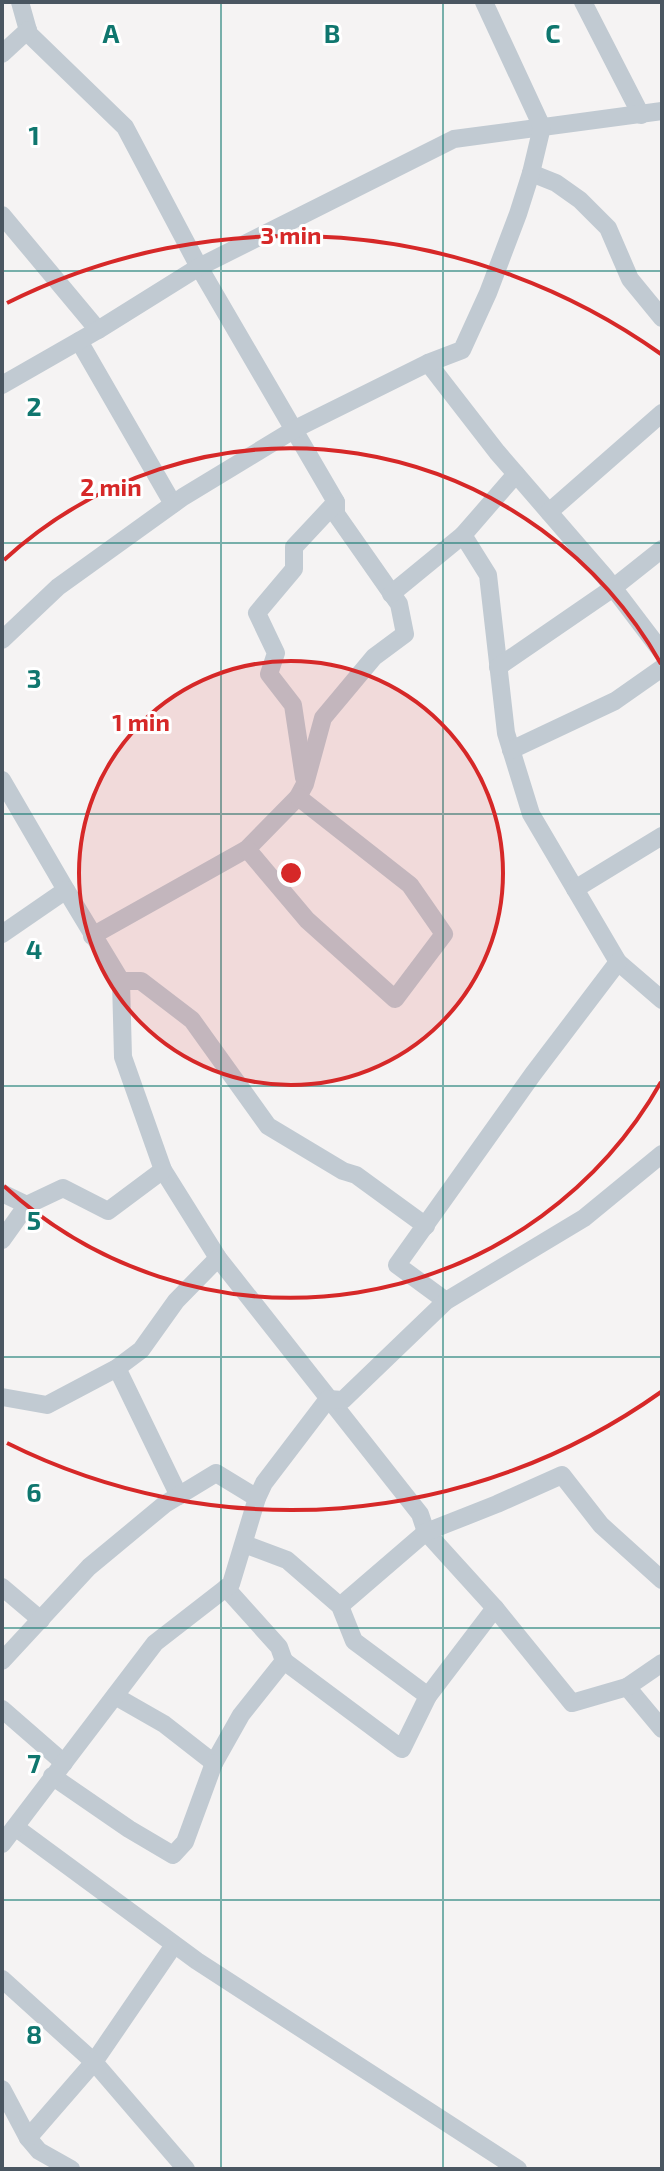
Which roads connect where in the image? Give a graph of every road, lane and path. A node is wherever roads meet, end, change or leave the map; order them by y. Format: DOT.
graph roads {
  1 [pos="20,2"];
  2 [pos="484,2"];
  3 [pos="583,2"];
  4 [pos="28,30"];
  5 [pos="2,54"];
  6 [pos="662,111"];
  7 [pos="641,115"];
  8 [pos="542,127"];
  9 [pos="531,173"];
  10 [pos="2,215"];
  11 [pos="199,267"];
  12 [pos="662,318"];
  13 [pos="98,330"];
  14 [pos="79,341"];
  15 [pos="428,363"];
  16 [pos="2,385"];
  17 [pos="662,413"];
  18 [pos="295,429"];
  19 [pos="516,474"];
  20 [pos="336,502"];
  21 [pos="173,504"];
  22 [pos="549,512"];
  23 [pos="463,535"];
  24 [pos="662,549"];
  25 [pos="613,588"];
  26 [pos="391,594"];
  27 [pos="2,640"];
  28 [pos="662,652"];
  29 [pos="498,667"];
  30 [pos="662,668"];
  31 [pos="511,750"];
  32 [pos="2,780"];
  33 [pos="302,791"];
  34 [pos="662,836"];
  35 [pos="247,849"];
  36 [pos="575,889"];
  37 [pos="66,890"];
  38 [pos="2,934"];
  39 [pos="92,936"];
  40 [pos="618,962"];
  41 [pos="121,981"];
  42 [pos="662,1000"];
  43 [pos="662,1154"];
  44 [pos="163,1170"];
  45 [pos="2,1193"];
  46 [pos="27,1205"];
  47 [pos="426,1226"];
  48 [pos="2,1240"];
  49 [pos="218,1258"];
  50 [pos="446,1301"];
  51 [pos="117,1368"];
  52 [pos="2,1397"];
  53 [pos="328,1399"];
  54 [pos="179,1496"];
  55 [pos="257,1498"];
  56 [pos="426,1532"];
  57 [pos="244,1544"];
  58 [pos="662,1580"];
  59 [pos="2,1587"];
  60 [pos="226,1588"];
  61 [pos="340,1606"];
  62 [pos="495,1608"];
  63 [pos="41,1620"];
  64 [pos="2,1661"];
  65 [pos="284,1661"];
  66 [pos="662,1663"];
  67 [pos="627,1687"];
  68 [pos="115,1696"];
  69 [pos="428,1696"];
  70 [pos="2,1709"];
  71 [pos="662,1729"];
  72 [pos="214,1763"];
  73 [pos="58,1770"];
  74 [pos="15,1827"];
  75 [pos="2,1844"];
  76 [pos="174,1945"];
  77 [pos="2,1979"];
  78 [pos="94,2062"];
  79 [pos="2,2089"];
  80 [pos="28,2138"];
  81 [pos="71,2169"];
  82 [pos="186,2169"];
  83 [pos="518,2169"];
  1 -- 4 [label="street"];
  2 -- 8 [label="street"];
  3 -- 7 [label="street"];
  4 -- 5 [label="street"];
  4 -- 11 [label="street"];
  6 -- 7 [label="street"];
  7 -- 8 [label="street"];
  8 -- 9 [label="street"];
  8 -- 11 [label="street"];
  9 -- 12 [label="street"];
  9 -- 15 [label="street"];
  10 -- 13 [label="street"];
  11 -- 13 [label="street"];
  11 -- 18 [label="street"];
  13 -- 14 [label="street"];
  14 -- 16 [label="street"];
  14 -- 21 [label="street"];
  15 -- 18 [label="street"];
  15 -- 19 [label="street"];
  17 -- 22 [label="street"];
  18 -- 20 [label="street"];
  18 -- 21 [label="street"];
  19 -- 22 [label="street"];
  19 -- 23 [label="street"];
  20 -- 26 [label="street"];
  20 -- 33 [label="street"];
  21 -- 27 [label="street"];
  22 -- 25 [label="street"];
  23 -- 26 [label="street"];
  23 -- 29 [label="street"];
  24 -- 25 [label="street"];
  25 -- 28 [label="street"];
  25 -- 29 [label="street"];
  26 -- 33 [label="street"];
  29 -- 31 [label="street"];
  30 -- 31 [label="street"];
  31 -- 36 [label="street"];
  32 -- 37 [label="street"];
  33 -- 35 [label="street"];
  33 -- 35 [label="street"];
  34 -- 36 [label="street"];
  35 -- 39 [label="street"];
  36 -- 40 [label="street"];
  37 -- 38 [label="street"];
  37 -- 39 [label="street"];
  39 -- 41 [label="street"];
  40 -- 42 [label="street"];
  40 -- 47 [label="street"];
  41 -- 44 [label="street"];
  41 -- 47 [label="street"];
  43 -- 50 [label="street"];
  44 -- 46 [label="street"];
  44 -- 49 [label="street"];
  45 -- 46 [label="street"];
  46 -- 48 [label="street"];
  47 -- 50 [label="street"];
  49 -- 51 [label="street"];
  49 -- 53 [label="street"];
  50 -- 53 [label="street"];
  51 -- 52 [label="street"];
  51 -- 54 [label="street"];
  53 -- 55 [label="street"];
  53 -- 56 [label="street"];
  54 -- 55 [label="street"];
  54 -- 63 [label="street"];
  55 -- 57 [label="street"];
  56 -- 58 [label="street"];
  56 -- 61 [label="street"];
  56 -- 62 [label="street"];
  57 -- 60 [label="street"];
  57 -- 61 [label="street"];
  59 -- 63 [label="street"];
  60 -- 65 [label="street"];
  60 -- 68 [label="street"];
  61 -- 69 [label="street"];
  62 -- 67 [label="street"];
  62 -- 69 [label="street"];
  63 -- 64 [label="street"];
  65 -- 69 [label="street"];
  65 -- 72 [label="street"];
  66 -- 67 [label="street"];
  67 -- 71 [label="street"];
  68 -- 72 [label="street"];
  68 -- 73 [label="street"];
  70 -- 73 [label="street"];
  72 -- 73 [label="street"];
  73 -- 74 [label="street"];
  74 -- 75 [label="street"];
  74 -- 76 [label="street"];
  76 -- 78 [label="street"];
  76 -- 83 [label="street"];
  77 -- 78 [label="street"];
  78 -- 80 [label="street"];
  78 -- 82 [label="street"];
  79 -- 80 [label="street"];
  80 -- 81 [label="street"];
}
